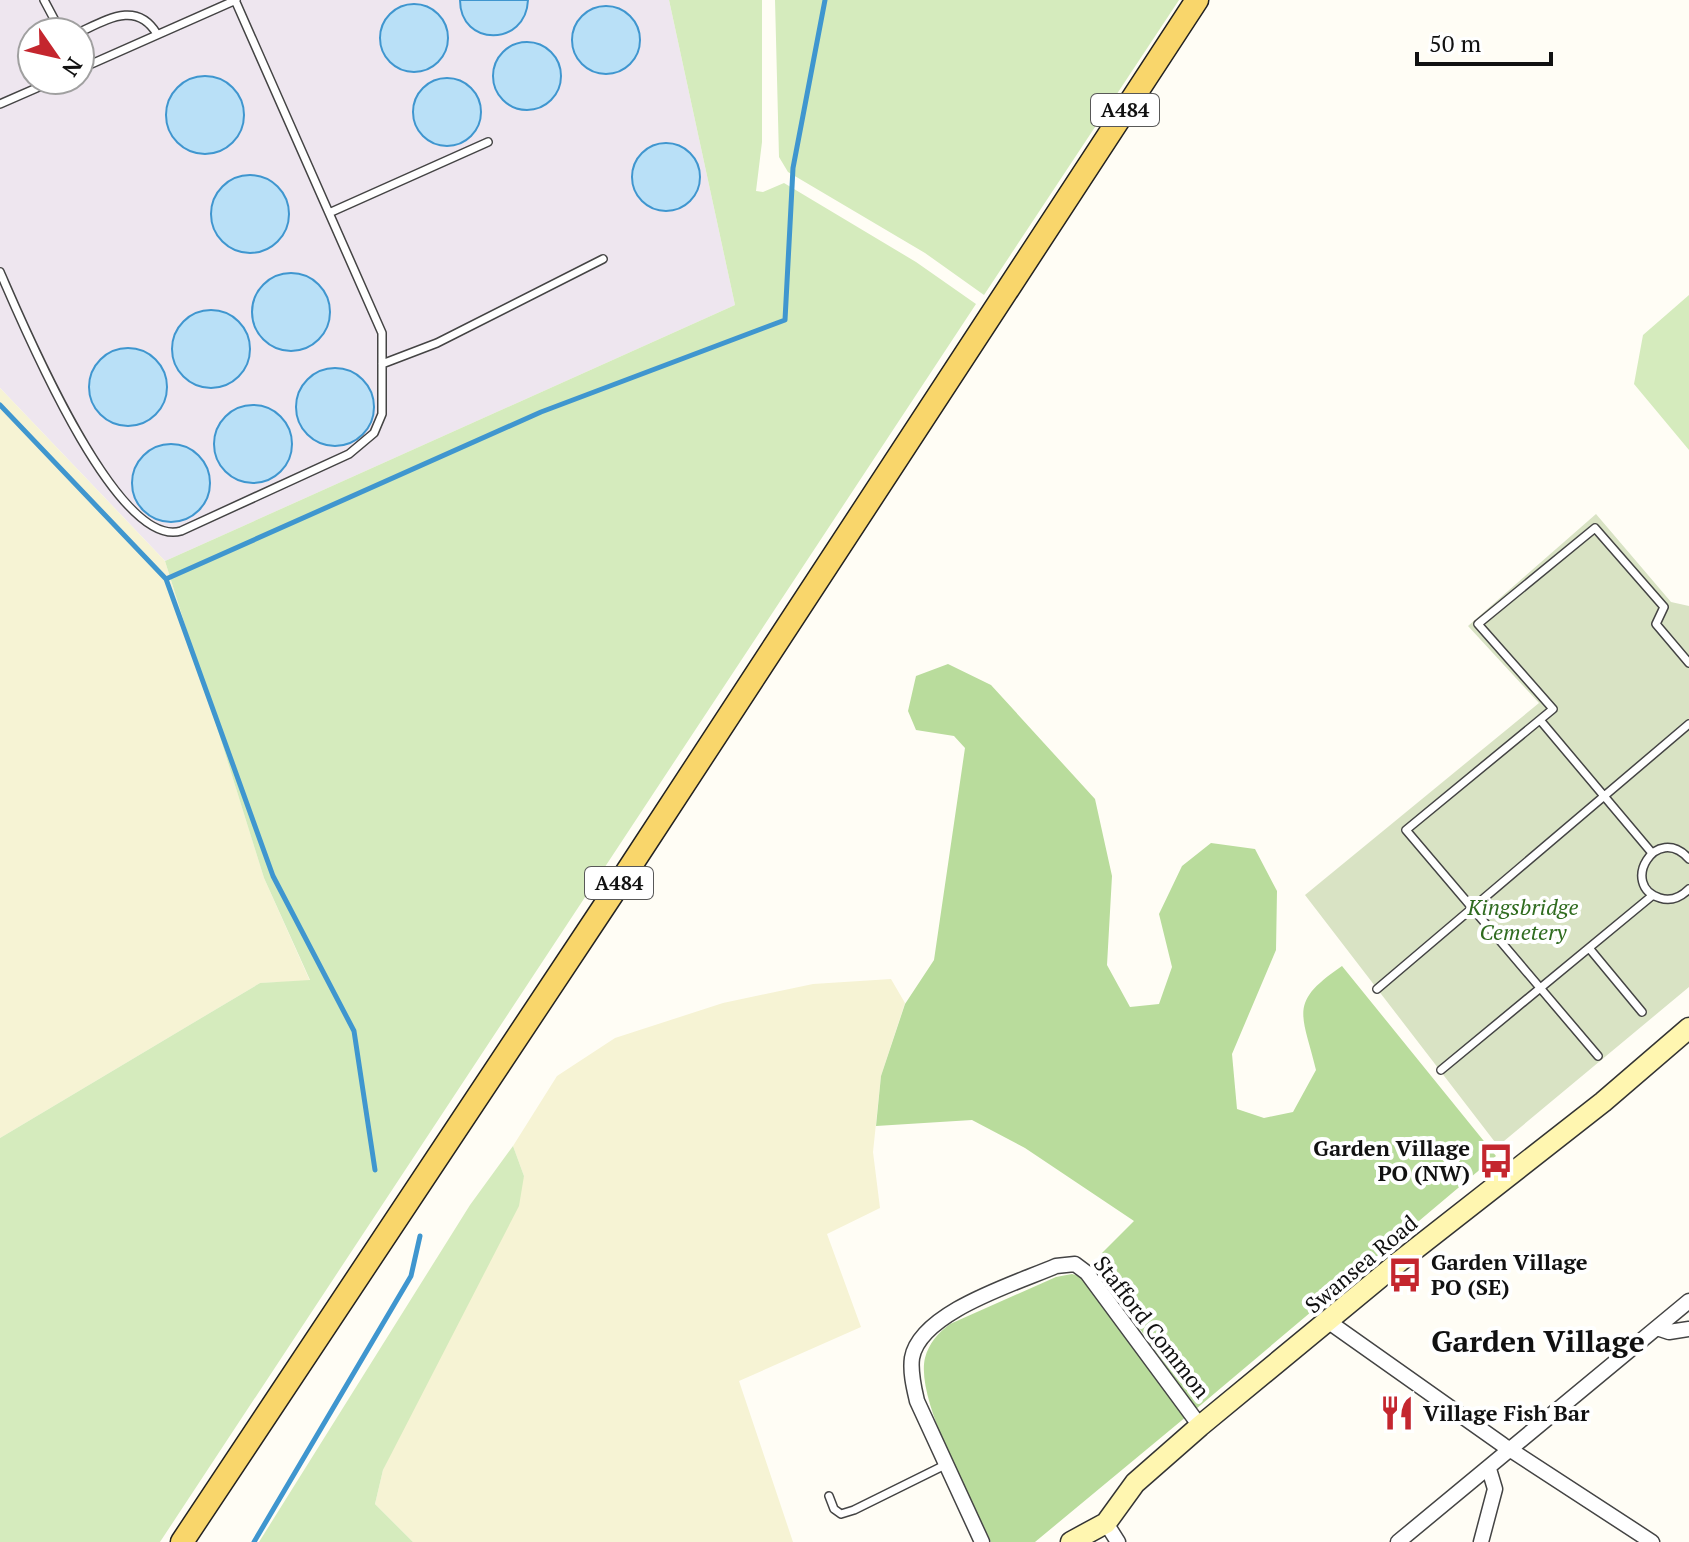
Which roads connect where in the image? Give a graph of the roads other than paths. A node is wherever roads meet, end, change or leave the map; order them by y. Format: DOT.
graph roads {
  1 [pos="236,0"];
  2 [pos="1197,0"];
  3 [pos="96,26"];
  4 [pos="157,34"];
  5 [pos="96,62"];
  6 [pos="18,96"];
  7 [pos="0,104"];
  8 [pos="488,142"];
  9 [pos="329,213"];
  10 [pos="603,259"];
  11 [pos="0,272"];
  12 [pos="382,364"];
  13 [pos="1689,663"];
  14 [pos="1540,720"];
  15 [pos="1689,724"];
  16 [pos="1604,796"];
  17 [pos="1652,853"];
  18 [pos="1689,859"];
  19 [pos="1688,893"];
  20 [pos="1653,895"];
  21 [pos="1472,909"];
  22 [pos="1589,948"];
  23 [pos="1377,989"];
  24 [pos="1540,989"];
  25 [pos="1642,1012"];
  26 [pos="1689,1028"];
  27 [pos="1598,1056"];
  28 [pos="1441,1070"];
  29 [pos="1689,1301"];
  30 [pos="1329,1322"];
  31 [pos="1657,1328"];
  32 [pos="1689,1329"];
  33 [pos="1200,1426"];
  34 [pos="1511,1450"];
  35 [pos="945,1465"];
  36 [pos="1489,1469"];
  37 [pos="829,1496"];
  38 [pos="1106,1523"];
  39 [pos="182,1542"];
  40 [pos="982,1542"];
  41 [pos="1071,1542"];
  42 [pos="1118,1542"];
  43 [pos="1398,1542"];
  44 [pos="1481,1542"];
  45 [pos="1652,1542"];
  1 -- 4 [label="lane"];
  1 -- 9 [label="lane"];
  2 -- 39 [label="main road, A484"];
  3 -- 4 [label="lane"];
  4 -- 5 [label="lane"];
  6 -- 7 [label="lane"];
  8 -- 9 [label="lane"];
  9 -- 12 [label="lane"];
  10 -- 12 [label="lane"];
  11 -- 12 [label="lane"];
  13 -- 14 [label="lane"];
  14 -- 16 [label="lane"];
  14 -- 21 [label="lane"];
  15 -- 16 [label="lane"];
  16 -- 17 [label="lane"];
  16 -- 21 [label="lane"];
  17 -- 18 [label="lane"];
  17 -- 20 [label="lane"];
  19 -- 20 [label="lane"];
  20 -- 22 [label="lane"];
  21 -- 23 [label="lane"];
  21 -- 24 [label="lane"];
  22 -- 24 [label="lane"];
  22 -- 25 [label="lane"];
  24 -- 27 [label="lane"];
  24 -- 28 [label="lane"];
  26 -- 30 [label="main road, Swansea Road"];
  29 -- 31 [label="street"];
  30 -- 33 [label="main road, Swansea Road"];
  30 -- 34 [label="street"];
  31 -- 32 [label="street"];
  31 -- 34 [label="street"];
  33 -- 35 [label="street, Stafford Common"];
  33 -- 38 [label="main road, Swansea Road"];
  34 -- 36 [label="street"];
  34 -- 45 [label="street"];
  35 -- 37 [label="lane"];
  35 -- 40 [label="street, Stafford Common"];
  36 -- 43 [label="street"];
  36 -- 44 [label="street"];
  38 -- 41 [label="main road, Swansea Road"];
  38 -- 42 [label="street"];
}
